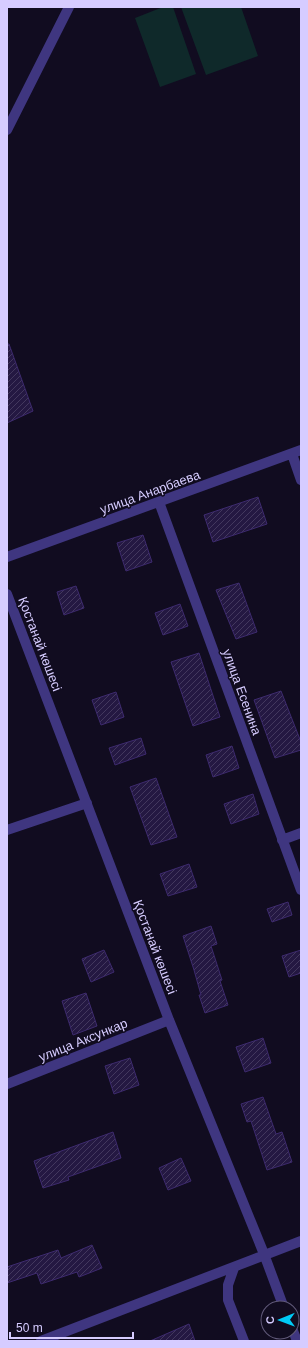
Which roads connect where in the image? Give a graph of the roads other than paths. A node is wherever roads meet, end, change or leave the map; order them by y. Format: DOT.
graph roads {
  1 [pos="69,7"];
  2 [pos="7,130"];
  3 [pos="296,452"];
  4 [pos="301,480"];
  5 [pos="159,502"];
  6 [pos="7,557"];
  7 [pos="7,594"];
  8 [pos="87,803"];
  9 [pos="7,830"];
  10 [pos="301,833"];
  11 [pos="282,840"];
  12 [pos="301,890"];
  13 [pos="169,1020"];
  14 [pos="7,1084"];
  15 [pos="301,1240"];
  16 [pos="264,1254"];
  17 [pos="234,1268"];
  18 [pos="281,1300"];
  19 [pos="41,1341"];
  20 [pos="244,1341"];
  1 -- 2 [label="street"];
  3 -- 4 [label="street"];
  3 -- 5 [label="street, улица Анарбаева"];
  5 -- 6 [label="street, улица Анарбаева"];
  5 -- 11 [label="street, улица Есенина"];
  7 -- 8 [label="street, Қостанай көшесі"];
  8 -- 9 [label="street"];
  8 -- 13 [label="street, Қостанай көшесі"];
  10 -- 11 [label="street"];
  11 -- 12 [label="street, улица Есенина"];
  13 -- 14 [label="street, улица Аксункар"];
  13 -- 16 [label="street, Қостанай көшесі"];
  15 -- 16 [label="street"];
  16 -- 17 [label="street"];
  16 -- 18 [label="street, Қостанай көшесі"];
  17 -- 19 [label="street"];
  17 -- 20 [label="street"];
}
